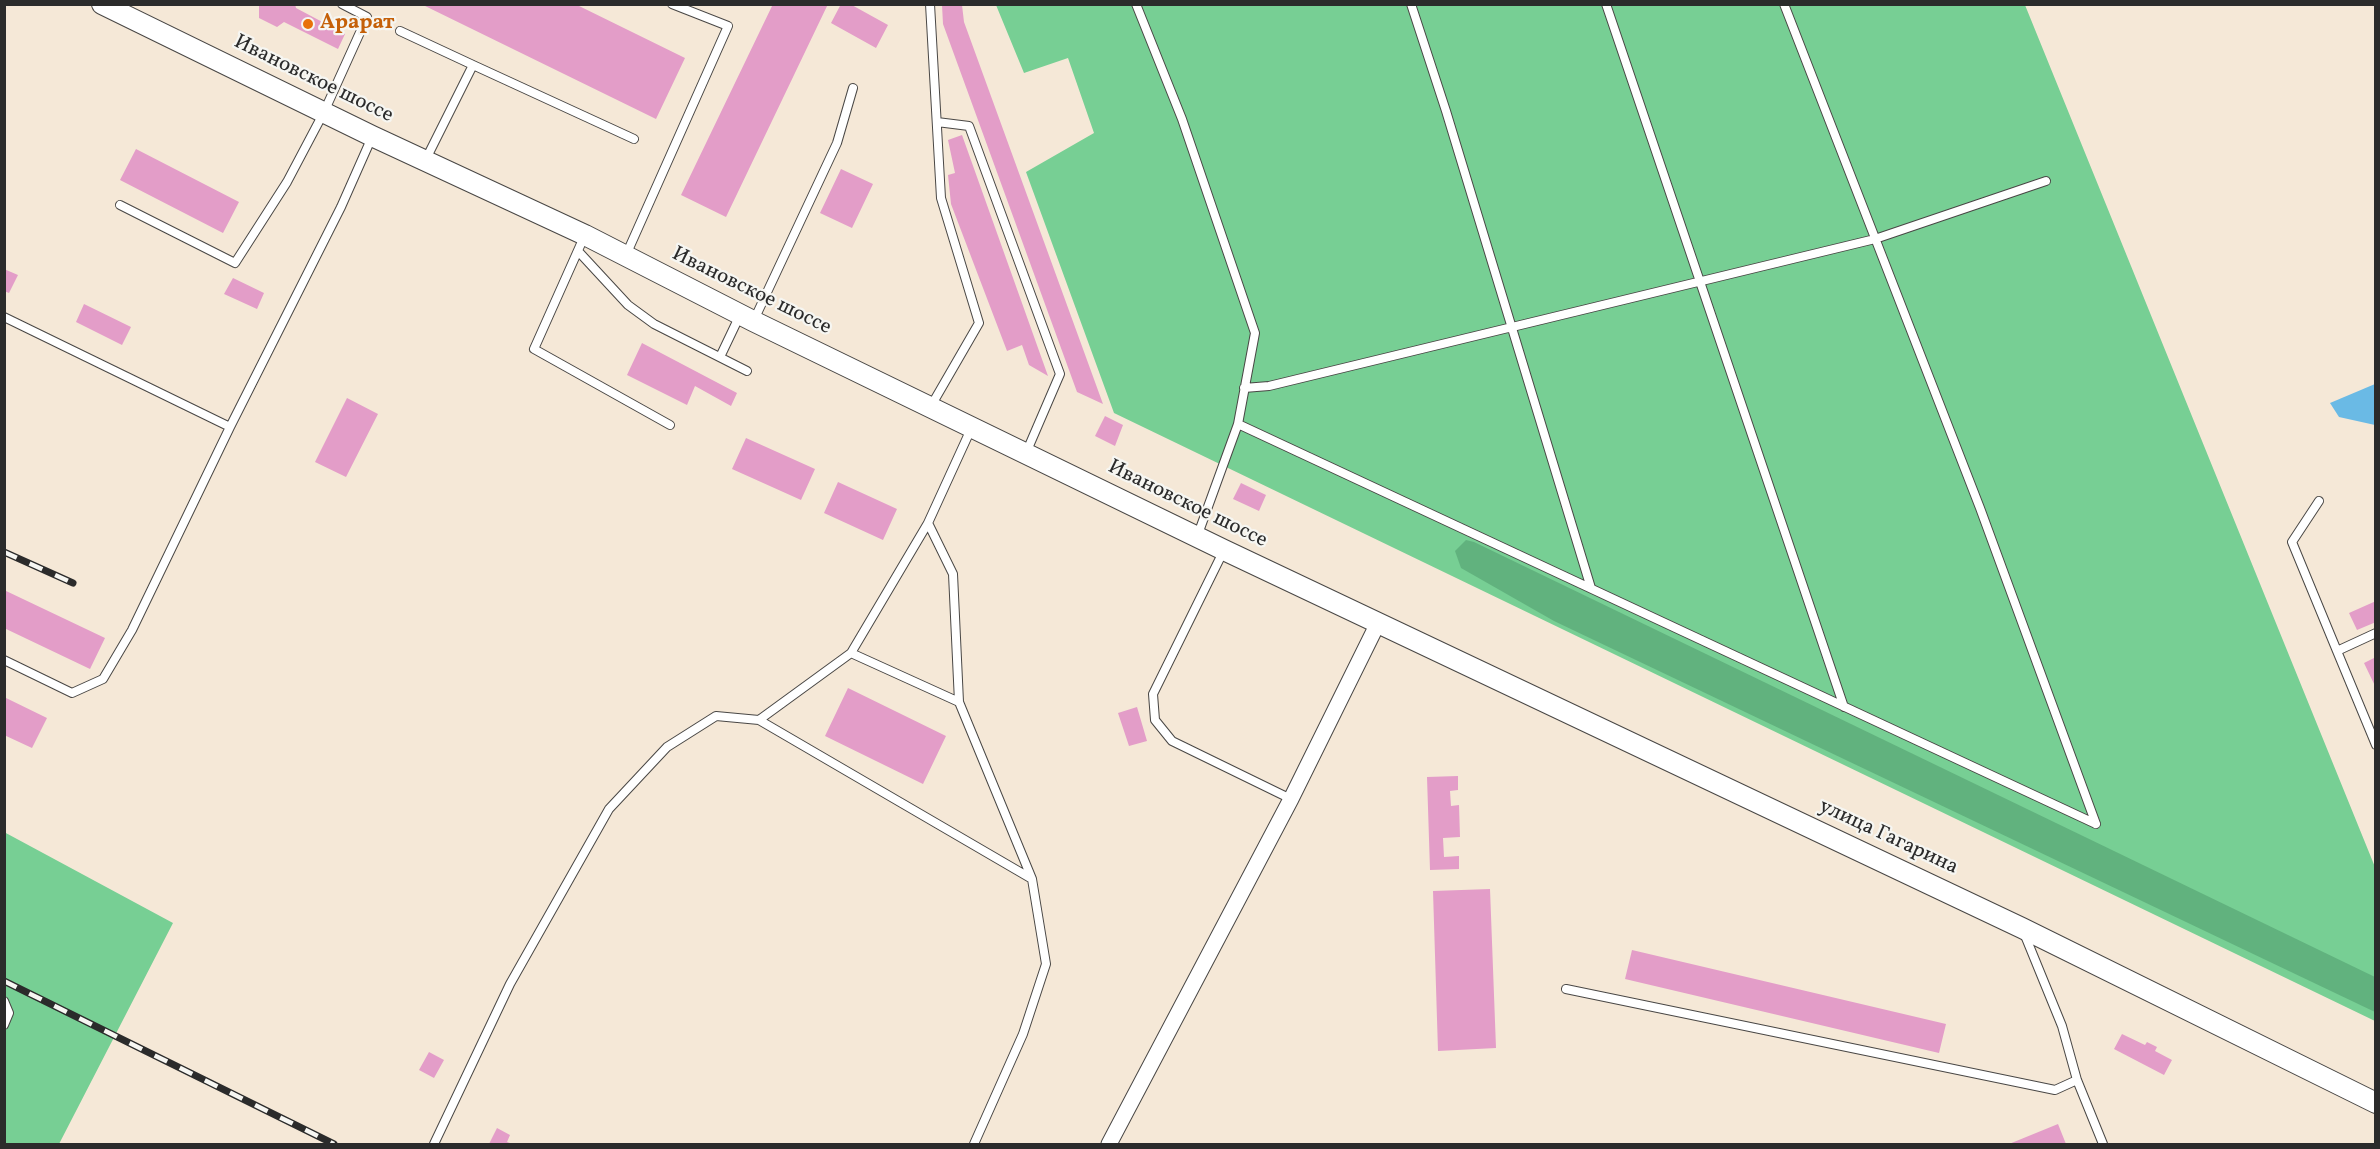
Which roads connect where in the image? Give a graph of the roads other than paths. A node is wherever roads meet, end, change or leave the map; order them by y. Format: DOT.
graph roads {
  1 [pos="102,4"];
  2 [pos="342,4"];
  3 [pos="672,4"];
  4 [pos="930,4"];
  5 [pos="1136,4"];
  6 [pos="1411,4"];
  7 [pos="1606,4"];
  8 [pos="1784,4"];
  9 [pos="400,31"];
  10 [pos="473,65"];
  11 [pos="853,88"];
  12 [pos="324,112"];
  13 [pos="937,122"];
  14 [pos="372,136"];
  15 [pos="634,139"];
  16 [pos="425,160"];
  17 [pos="2046,181"];
  18 [pos="120,205"];
  19 [pos="1875,239"];
  20 [pos="581,243"];
  21 [pos="625,256"];
  22 [pos="1700,282"];
  23 [pos="4,317"];
  24 [pos="747,318"];
  25 [pos="1512,328"];
  26 [pos="720,357"];
  27 [pos="747,371"];
  28 [pos="1244,388"];
  29 [pos="930,407"];
  30 [pos="1238,424"];
  31 [pos="670,426"];
  32 [pos="230,427"];
  33 [pos="972,427"];
  34 [pos="1026,454"];
  35 [pos="2319,501"];
  36 [pos="928,523"];
  37 [pos="1197,537"];
  38 [pos="1224,550"];
  39 [pos="1591,588"];
  40 [pos="1378,623"];
  41 [pos="2376,633"];
  42 [pos="2337,651"];
  43 [pos="851,653"];
  44 [pos="4,660"];
  45 [pos="959,702"];
  46 [pos="1844,707"];
  47 [pos="759,720"];
  48 [pos="2376,745"];
  49 [pos="1291,799"];
  50 [pos="1032,879"];
  51 [pos="2022,928"];
  52 [pos="1566,989"];
  53 [pos="4,1001"];
  54 [pos="4,1025"];
  55 [pos="2077,1080"];
  56 [pos="2376,1103"];
  57 [pos="434,1144"];
  58 [pos="974,1144"];
  59 [pos="1109,1144"];
  60 [pos="2103,1144"];
  1 -- 12 [label="street, Ивановское шоссе"];
  2 -- 12 [label="lane"];
  3 -- 21 [label="lane"];
  4 -- 13 [label="lane"];
  5 -- 28 [label="lane"];
  6 -- 25 [label="lane"];
  7 -- 22 [label="lane"];
  8 -- 19 [label="lane"];
  9 -- 10 [label="lane"];
  10 -- 15 [label="lane"];
  10 -- 16 [label="lane"];
  11 -- 24 [label="lane"];
  12 -- 14 [label="street, Ивановское шоссе"];
  12 -- 18 [label="lane"];
  13 -- 29 [label="lane"];
  13 -- 34 [label="lane"];
  14 -- 16 [label="street, Ивановское шоссе"];
  14 -- 32 [label="lane"];
  16 -- 20 [label="street, Ивановское шоссе"];
  17 -- 19 [label="lane"];
  19 -- 22 [label="lane"];
  19 -- 46 [label="lane"];
  20 -- 21 [label="street, Ивановское шоссе"];
  20 -- 26 [label="lane"];
  20 -- 31 [label="lane"];
  21 -- 24 [label="street, Ивановское шоссе"];
  22 -- 25 [label="lane"];
  22 -- 46 [label="lane"];
  23 -- 32 [label="lane"];
  24 -- 26 [label="lane"];
  24 -- 29 [label="street, Ивановское шоссе"];
  25 -- 28 [label="lane"];
  25 -- 39 [label="lane"];
  26 -- 27 [label="lane"];
  28 -- 30 [label="lane"];
  29 -- 33 [label="street, Ивановское шоссе"];
  30 -- 37 [label="lane"];
  30 -- 39 [label="lane"];
  32 -- 44 [label="lane"];
  33 -- 34 [label="street, Ивановское шоссе"];
  33 -- 36 [label="lane"];
  34 -- 37 [label="street, Ивановское шоссе"];
  35 -- 42 [label="lane"];
  36 -- 43 [label="lane"];
  36 -- 45 [label="lane"];
  37 -- 38 [label="street, Ивановское шоссе"];
  38 -- 40 [label="street, Ивановское шоссе"];
  38 -- 49 [label="lane"];
  39 -- 46 [label="lane"];
  40 -- 49 [label="street"];
  40 -- 51 [label="street, улица Гагарина"];
  41 -- 42 [label="lane"];
  42 -- 48 [label="lane"];
  43 -- 45 [label="lane"];
  43 -- 47 [label="lane"];
  45 -- 50 [label="lane"];
  47 -- 50 [label="lane"];
  47 -- 57 [label="lane"];
  49 -- 59 [label="street"];
  50 -- 58 [label="lane"];
  51 -- 55 [label="lane"];
  51 -- 56 [label="street, улица Гагарина"];
  52 -- 55 [label="lane"];
  53 -- 54 [label="lane"];
  55 -- 60 [label="lane"];
}
